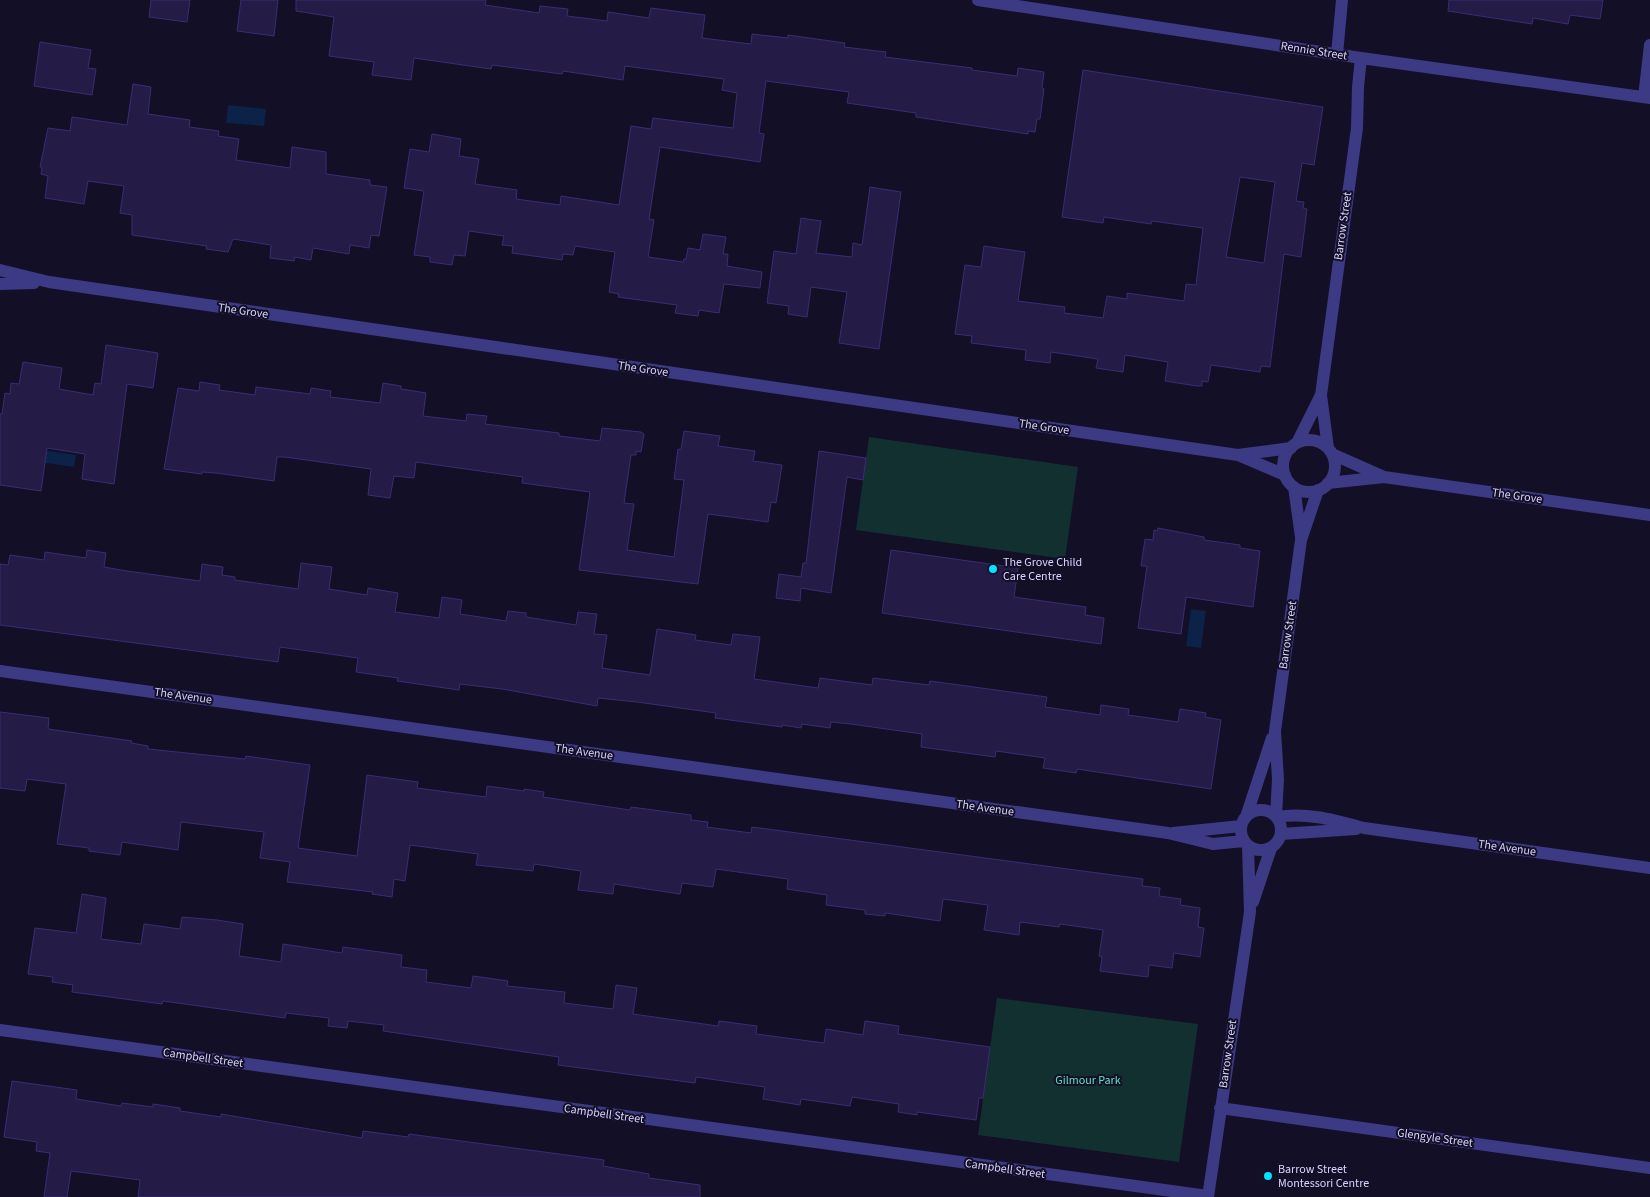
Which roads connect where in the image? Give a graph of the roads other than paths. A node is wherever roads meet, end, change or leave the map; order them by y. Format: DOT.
graph roads {
  1 [pos="978,0"];
  2 [pos="1342,0"];
  3 [pos="1026,3"];
  4 [pos="1650,45"];
  5 [pos="1337,54"];
  6 [pos="1361,58"];
  7 [pos="1647,97"];
  8 [pos="0,270"];
  9 [pos="48,282"];
  10 [pos="0,284"];
  11 [pos="1321,395"];
  12 [pos="1294,445"];
  13 [pos="1330,451"];
  14 [pos="1238,455"];
  15 [pos="1285,475"];
  16 [pos="1384,477"];
  17 [pos="1294,487"];
  18 [pos="1323,487"];
  19 [pos="1650,515"];
  20 [pos="1302,540"];
  21 [pos="0,671"];
  22 [pos="1275,731"];
  23 [pos="1277,816"];
  24 [pos="1243,822"];
  25 [pos="1364,828"];
  26 [pos="1168,833"];
  27 [pos="1281,834"];
  28 [pos="1246,843"];
  29 [pos="1270,848"];
  30 [pos="1650,868"];
  31 [pos="1250,912"];
  32 [pos="0,1030"];
  33 [pos="1220,1108"];
  34 [pos="1650,1168"];
  35 [pos="1208,1197"];
  1 -- 3 [label="street, Rennie Street"];
  2 -- 5 [label="street"];
  3 -- 5 [label="street, Rennie Street"];
  4 -- 7 [label="street"];
  5 -- 6 [label="street, Rennie Street"];
  6 -- 7 [label="street, Rennie Street"];
  6 -- 11 [label="street, Barrow Street"];
  8 -- 9 [label="street, The Grove"];
  9 -- 10 [label="street, The Grove"];
  9 -- 14 [label="street, The Grove"];
  11 -- 12 [label="street, Barrow Street"];
  11 -- 13 [label="street, Barrow Street"];
  12 -- 13 [label="street"];
  12 -- 14 [label="street, The Grove"];
  12 -- 15 [label="street"];
  13 -- 16 [label="street, The Grove"];
  13 -- 18 [label="street"];
  14 -- 15 [label="street, The Grove"];
  15 -- 17 [label="street"];
  16 -- 18 [label="street, The Grove"];
  16 -- 19 [label="street, The Grove"];
  17 -- 18 [label="street"];
  17 -- 20 [label="street, Barrow Street"];
  18 -- 20 [label="street, Barrow Street"];
  20 -- 22 [label="street, Barrow Street"];
  21 -- 26 [label="street, The Avenue"];
  22 -- 23 [label="street, Barrow Street"];
  22 -- 24 [label="street, Barrow Street"];
  23 -- 24 [label="street"];
  23 -- 25 [label="street, The Avenue"];
  23 -- 27 [label="street"];
  24 -- 26 [label="street, The Avenue"];
  24 -- 28 [label="street"];
  25 -- 27 [label="street, The Avenue"];
  25 -- 30 [label="street, The Avenue"];
  26 -- 28 [label="street, The Avenue"];
  27 -- 29 [label="street"];
  28 -- 29 [label="street"];
  28 -- 31 [label="street, Barrow Street"];
  29 -- 31 [label="street, Barrow Street"];
  31 -- 33 [label="street, Barrow Street"];
  32 -- 35 [label="street, Campbell Street"];
  33 -- 34 [label="street, Glengyle Street"];
  33 -- 35 [label="street, Barrow Street"];
}
